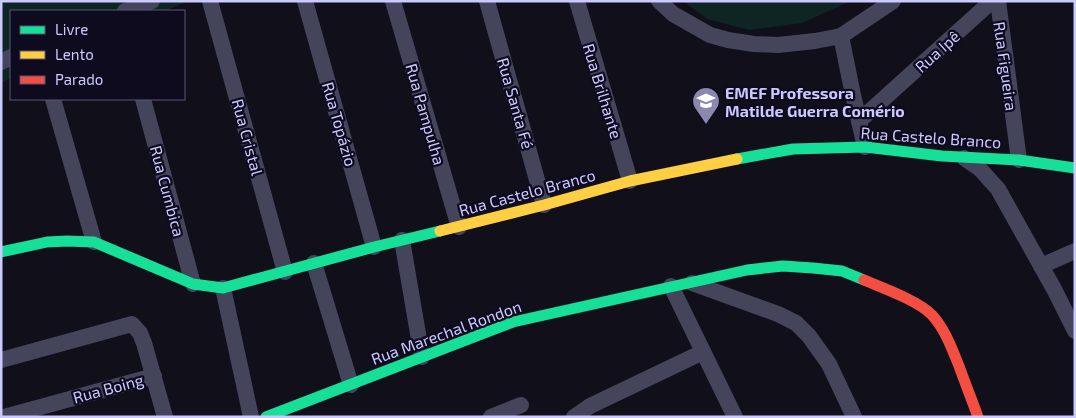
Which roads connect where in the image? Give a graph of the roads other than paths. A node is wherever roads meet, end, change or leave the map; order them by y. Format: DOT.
graph roads {
  1 [pos="152,1"];
  2 [pos="210,1"];
  3 [pos="305,1"];
  4 [pos="393,1"];
  5 [pos="487,1"];
  6 [pos="577,1"];
  7 [pos="659,1"];
  8 [pos="893,1"];
  9 [pos="992,1"];
  10 [pos="998,1"];
  11 [pos="128,10"];
  12 [pos="841,36"];
  13 [pos="53,100"];
  14 [pos="143,100"];
  15 [pos="859,121"];
  16 [pos="865,147"];
  17 [pos="963,156"];
  18 [pos="1019,160"];
  19 [pos="1075,168"];
  20 [pos="630,181"];
  21 [pos="544,205"];
  22 [pos="459,227"];
  23 [pos="402,240"];
  24 [pos="94,242"];
  25 [pos="374,247"];
  26 [pos="1075,251"];
  27 [pos="1,252"];
  28 [pos="314,263"];
  29 [pos="1042,266"];
  30 [pos="285,272"];
  31 [pos="692,283"];
  32 [pos="193,284"];
  33 [pos="671,286"];
  34 [pos="223,288"];
  35 [pos="1075,331"];
  36 [pos="703,352"];
  37 [pos="422,357"];
  38 [pos="1,360"];
  39 [pos="154,376"];
  40 [pos="350,385"];
  41 [pos="521,405"];
  42 [pos="4,417"];
  43 [pos="165,417"];
  44 [pos="251,417"];
  45 [pos="266,417"];
  46 [pos="491,417"];
  47 [pos="574,417"];
  48 [pos="735,417"];
  49 [pos="854,417"];
  50 [pos="978,417"];
  1 -- 11 [label="street"];
  2 -- 30 [label="street, Rua Cristal"];
  3 -- 25 [label="street, Rua Topázio"];
  4 -- 22 [label="street, Rua Pampulha"];
  5 -- 21 [label="street, Rua Santa Fé"];
  6 -- 20 [label="street, Rua Brilhante"];
  7 -- 12 [label="street"];
  8 -- 12 [label="street"];
  9 -- 15 [label="street, Rua Ipê"];
  10 -- 18 [label="street, Rua Figueira"];
  12 -- 15 [label="street"];
  13 -- 24 [label="street"];
  14 -- 32 [label="street, Rua Cumbica"];
  15 -- 16 [label="street"];
  16 -- 17 [label="street, Rua Castelo Branco"];
  16 -- 20 [label="street, Rua Castelo Branco"];
  17 -- 18 [label="street, Rua Castelo Branco"];
  17 -- 29 [label="street"];
  18 -- 19 [label="street, Rua Castelo Branco"];
  20 -- 21 [label="street, Rua Castelo Branco"];
  21 -- 22 [label="street, Rua Castelo Branco"];
  22 -- 23 [label="street, Rua Castelo Branco"];
  23 -- 25 [label="street, Rua Castelo Branco"];
  23 -- 37 [label="street"];
  24 -- 27 [label="street, Rua Castelo Branco"];
  24 -- 32 [label="street, Rua Castelo Branco"];
  25 -- 28 [label="street, Rua Castelo Branco"];
  26 -- 29 [label="street"];
  28 -- 30 [label="street, Rua Castelo Branco"];
  28 -- 40 [label="street"];
  29 -- 35 [label="street"];
  30 -- 34 [label="street, Rua Castelo Branco"];
  31 -- 33 [label="street, Rua Marechal Rondon"];
  31 -- 49 [label="street"];
  31 -- 50 [label="street, Rua Marechal Rondon"];
  32 -- 34 [label="street, Rua Castelo Branco"];
  33 -- 36 [label="street"];
  33 -- 37 [label="street, Rua Marechal Rondon"];
  34 -- 44 [label="street"];
  36 -- 47 [label="street"];
  36 -- 48 [label="street"];
  37 -- 40 [label="street, Rua Marechal Rondon"];
  38 -- 39 [label="street, Rua Boing"];
  39 -- 42 [label="street, Rua Boing"];
  39 -- 43 [label="street, Rua Boing"];
  40 -- 45 [label="street, Rua Marechal Rondon"];
  41 -- 46 [label="street"];
}
